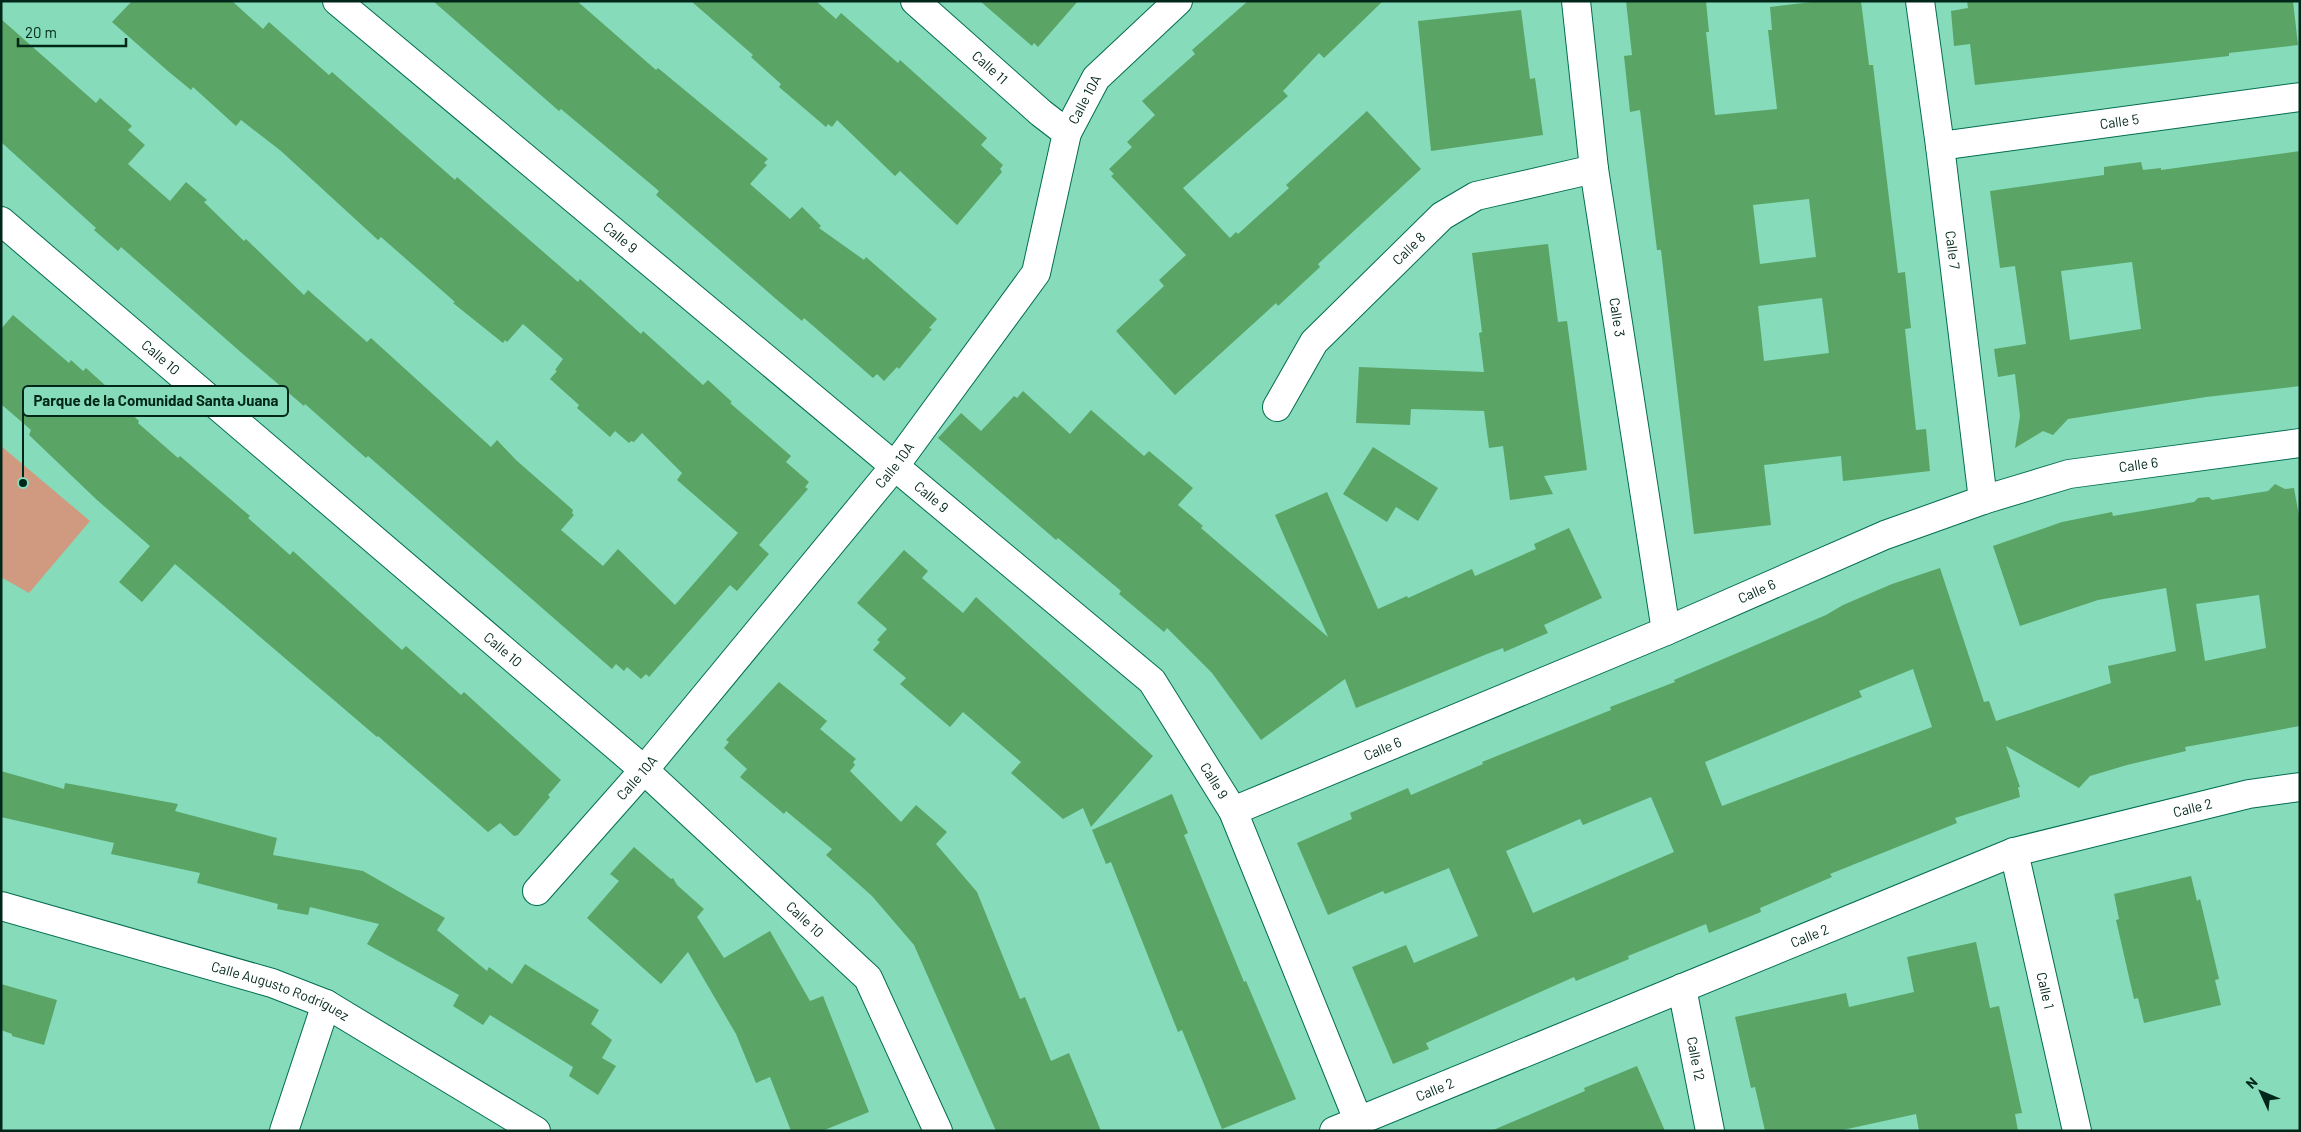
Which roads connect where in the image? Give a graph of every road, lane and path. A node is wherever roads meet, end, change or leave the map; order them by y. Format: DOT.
graph roads {
  1 [pos="337,1"];
  2 [pos="915,1"];
  3 [pos="1178,1"];
  4 [pos="1576,1"];
  5 [pos="1920,1"];
  6 [pos="2300,97"];
  7 [pos="1067,133"];
  8 [pos="1940,146"];
  9 [pos="1594,169"];
  10 [pos="1,221"];
  11 [pos="1277,407"];
  12 [pos="2300,443"];
  13 [pos="894,467"];
  14 [pos="1983,500"];
  15 [pos="1666,631"];
  16 [pos="644,770"];
  17 [pos="2300,787"];
  18 [pos="1233,811"];
  19 [pos="2014,852"];
  20 [pos="537,891"];
  21 [pos="1,906"];
  22 [pos="1682,988"];
  23 [pos="326,1004"];
  24 [pos="1346,1126"];
  25 [pos="284,1131"];
  26 [pos="536,1131"];
  27 [pos="938,1131"];
  28 [pos="1710,1131"];
  29 [pos="2078,1131"];
  1 -- 13 [label="street, Calle 9"];
  2 -- 7 [label="street, Calle 11"];
  3 -- 7 [label="street, Calle 10A"];
  4 -- 9 [label="street, Calle 3"];
  5 -- 8 [label="street, Calle 7"];
  6 -- 8 [label="street, Calle 5"];
  7 -- 13 [label="street, Calle 10A"];
  8 -- 14 [label="street, Calle 7"];
  9 -- 11 [label="street, Calle 8"];
  9 -- 15 [label="street, Calle 3"];
  10 -- 16 [label="street, Calle 10"];
  12 -- 14 [label="street, Calle 6"];
  13 -- 16 [label="street, Calle 10A"];
  13 -- 18 [label="street, Calle 9"];
  14 -- 15 [label="street, Calle 6"];
  15 -- 18 [label="street, Calle 6"];
  16 -- 20 [label="street, Calle 10A"];
  16 -- 27 [label="street, Calle 10"];
  17 -- 19 [label="street, Calle 2"];
  18 -- 24 [label="street, Calle 9"];
  19 -- 22 [label="street, Calle 2"];
  19 -- 29 [label="street, Calle 1"];
  21 -- 23 [label="street, Calle Augusto Rodríguez"];
  22 -- 24 [label="street, Calle 2"];
  22 -- 28 [label="street, Calle 12"];
  23 -- 25 [label="street"];
  23 -- 26 [label="street, Calle Augusto Rodríguez"];
}
